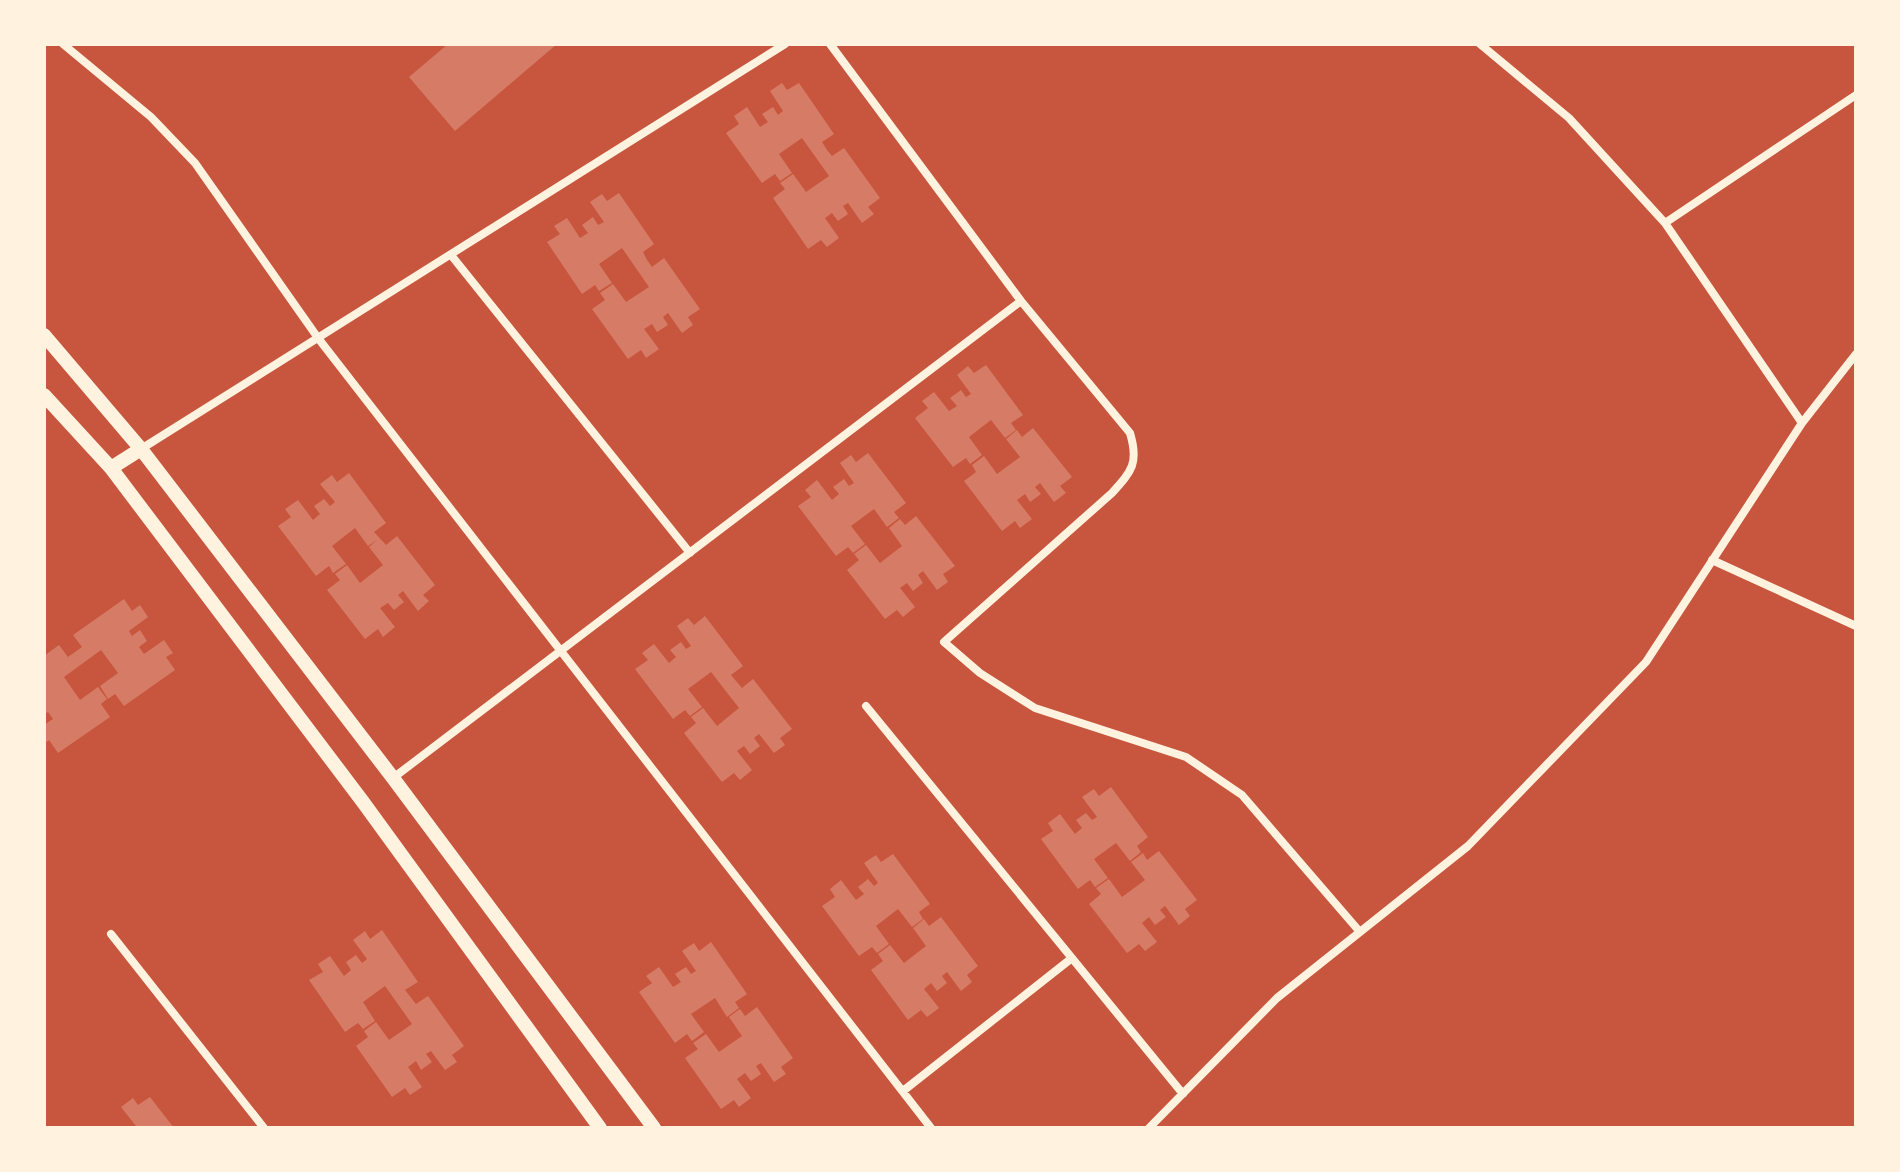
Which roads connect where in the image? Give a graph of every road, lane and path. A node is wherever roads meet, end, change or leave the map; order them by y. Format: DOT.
graph roads {
  1 [pos="63,44"];
  2 [pos="785,44"];
  3 [pos="830,44"];
  4 [pos="1480,44"];
  5 [pos="1856,95"];
  6 [pos="1665,223"];
  7 [pos="451,255"];
  8 [pos="1021,301"];
  9 [pos="44,335"];
  10 [pos="318,338"];
  11 [pos="1856,354"];
  12 [pos="44,395"];
  13 [pos="1802,423"];
  14 [pos="141,449"];
  15 [pos="111,468"];
  16 [pos="690,553"];
  17 [pos="1712,560"];
  18 [pos="1856,626"];
  19 [pos="561,650"];
  20 [pos="866,706"];
  21 [pos="393,778"];
  22 [pos="1360,932"];
  23 [pos="111,934"];
  24 [pos="1072,958"];
  25 [pos="903,1091"];
  26 [pos="1183,1094"];
  27 [pos="264,1128"];
  28 [pos="600,1128"];
  29 [pos="654,1128"];
  30 [pos="931,1128"];
  31 [pos="1149,1128"];
  1 -- 10 [label="street"];
  2 -- 7 [label="street"];
  3 -- 8 [label="street"];
  4 -- 6 [label="street"];
  5 -- 6 [label="street"];
  6 -- 13 [label="street"];
  7 -- 10 [label="street"];
  7 -- 16 [label="street"];
  8 -- 16 [label="street"];
  8 -- 22 [label="street"];
  9 -- 14 [label="street"];
  10 -- 14 [label="street"];
  10 -- 19 [label="street"];
  11 -- 13 [label="street"];
  12 -- 15 [label="street"];
  13 -- 17 [label="street"];
  14 -- 15 [label="street"];
  14 -- 21 [label="street"];
  15 -- 28 [label="street"];
  16 -- 19 [label="street"];
  17 -- 18 [label="street"];
  17 -- 22 [label="street"];
  19 -- 21 [label="street"];
  19 -- 25 [label="street"];
  20 -- 24 [label="street"];
  21 -- 29 [label="street"];
  22 -- 26 [label="street"];
  23 -- 27 [label="street"];
  24 -- 25 [label="street"];
  24 -- 26 [label="street"];
  25 -- 30 [label="street"];
  26 -- 31 [label="street"];
}
